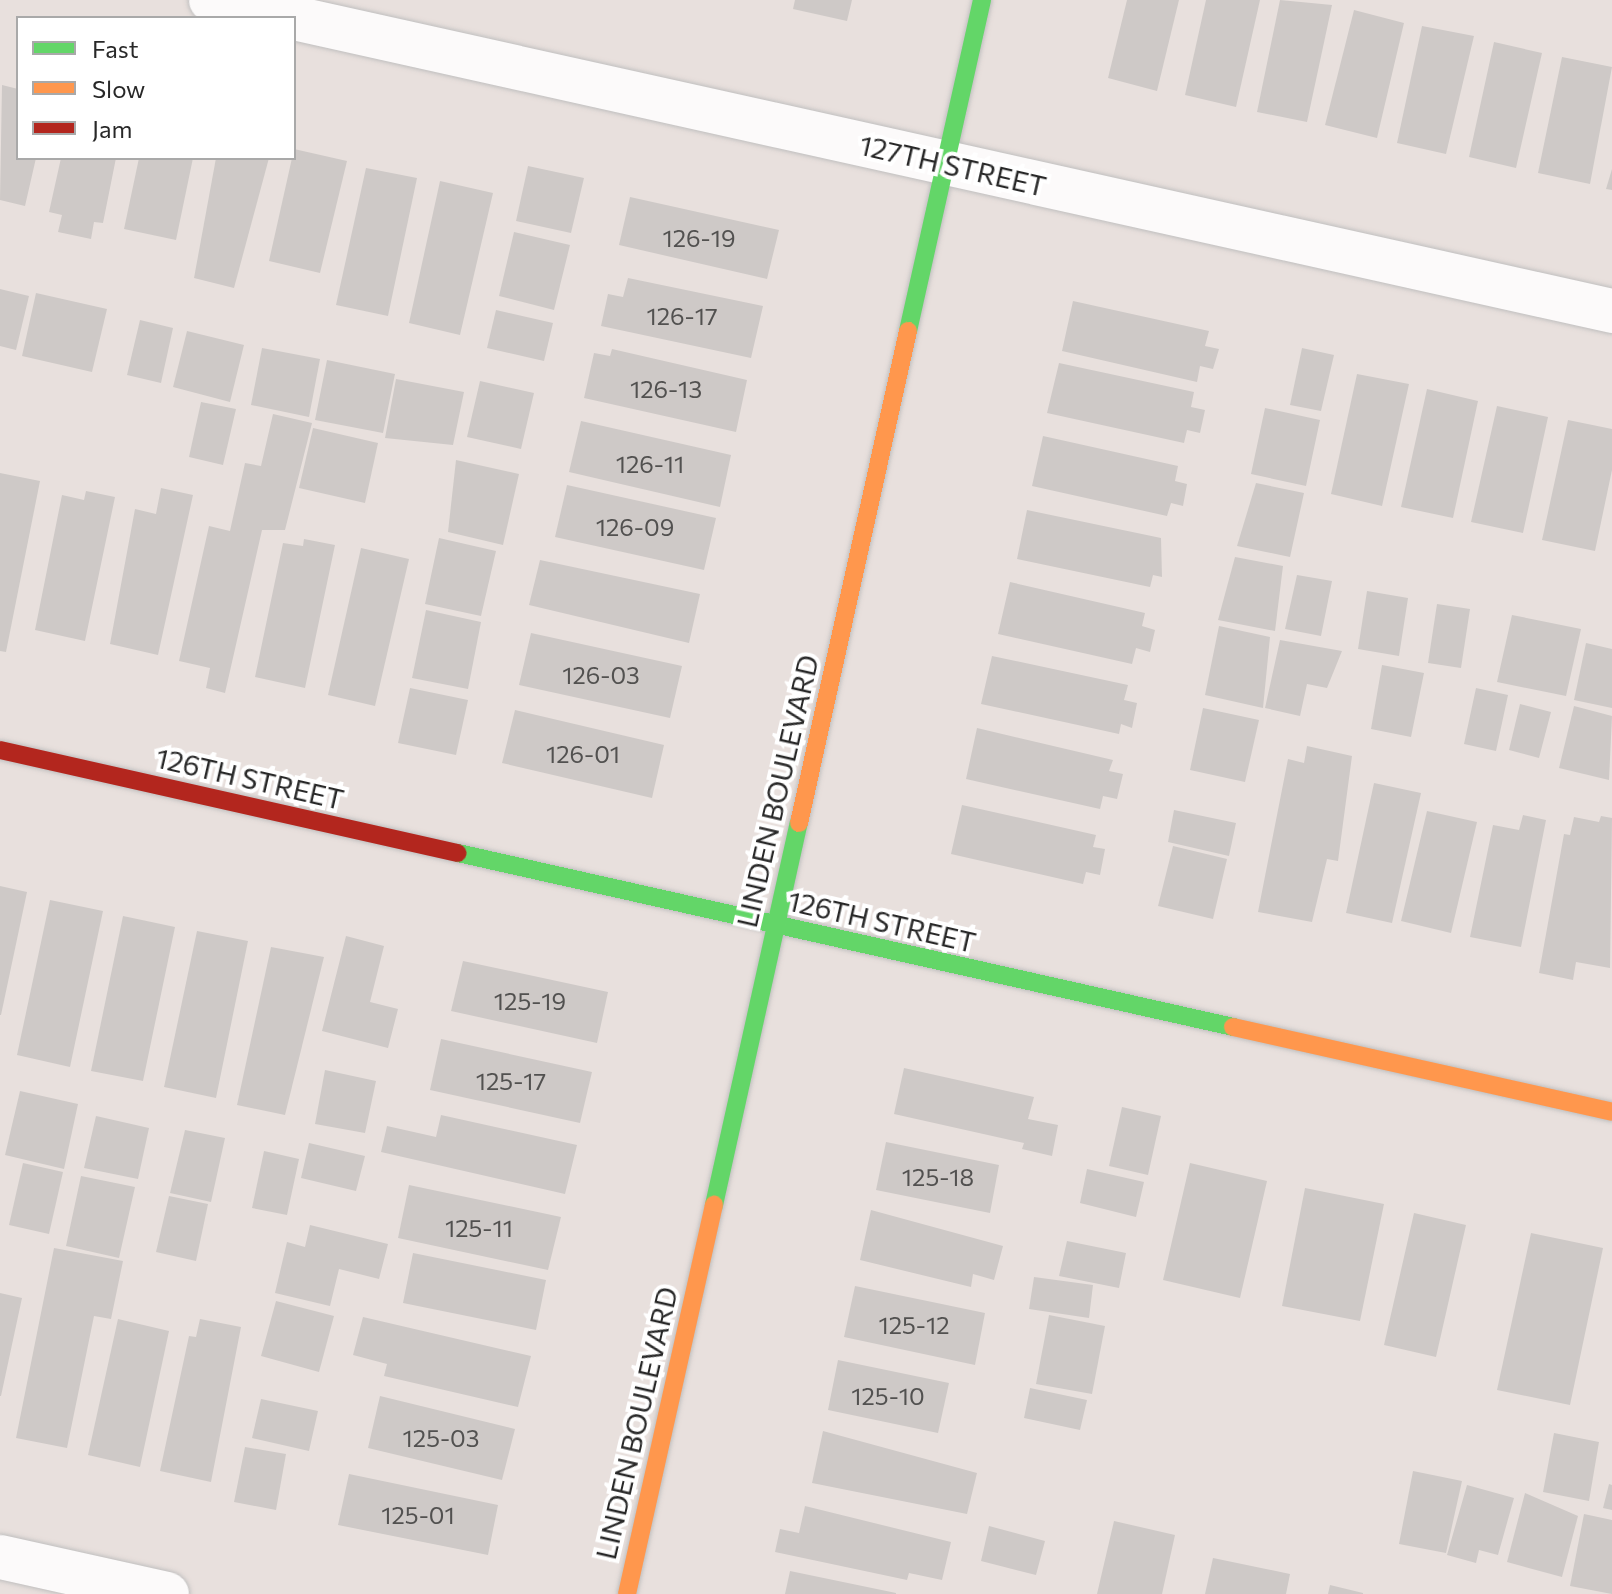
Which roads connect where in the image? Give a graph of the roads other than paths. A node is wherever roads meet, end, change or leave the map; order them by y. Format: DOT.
graph roads {
  1 [pos="211,0"];
  2 [pos="982,0"];
  3 [pos="284,16"];
  4 [pos="296,19"];
  5 [pos="946,163"];
  6 [pos="1612,311"];
  7 [pos="0,750"];
  8 [pos="776,926"];
  9 [pos="1612,1112"];
  10 [pos="0,1557"];
  11 [pos="167,1594"];
  12 [pos="627,1594"];
  1 -- 3 [label="street, 127TH STREET"];
  2 -- 5 [label="street, LINDEN BOULEVARD"];
  4 -- 5 [label="street, 127TH STREET"];
  5 -- 6 [label="street, 127TH STREET"];
  5 -- 8 [label="street, LINDEN BOULEVARD"];
  7 -- 8 [label="street, 126TH STREET"];
  8 -- 9 [label="street, 126TH STREET"];
  8 -- 12 [label="street, LINDEN BOULEVARD"];
  10 -- 11 [label="street"];
}
